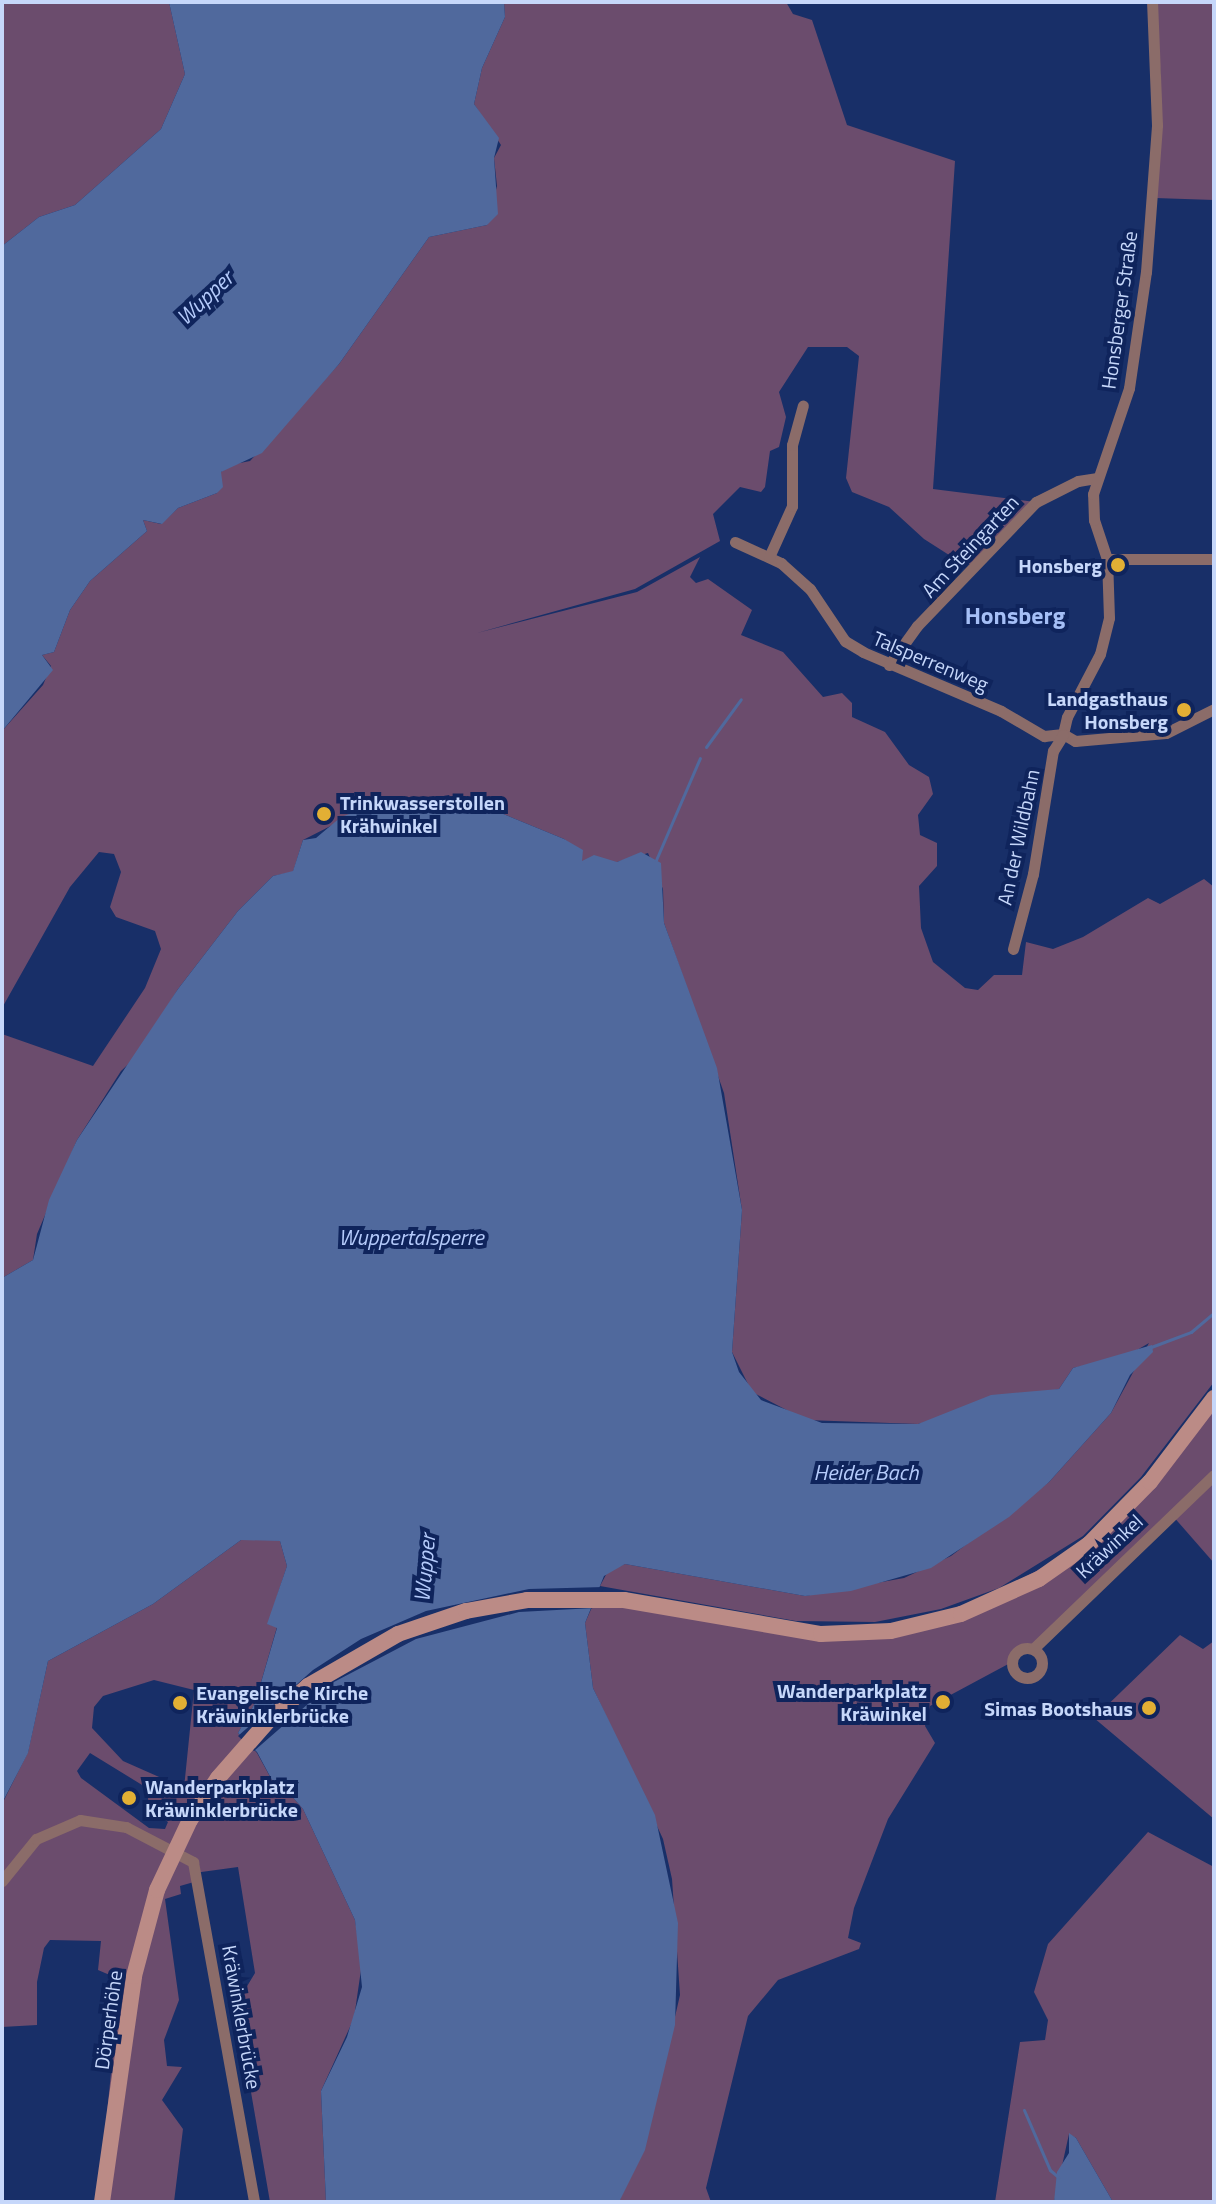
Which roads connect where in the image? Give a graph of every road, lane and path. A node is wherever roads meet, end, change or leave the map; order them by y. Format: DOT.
graph roads {
  1 [pos="1152,2"];
  2 [pos="803,405"];
  3 [pos="1096,478"];
  4 [pos="735,542"];
  5 [pos="769,557"];
  6 [pos="1107,559"];
  7 [pos="1214,559"];
  8 [pos="889,665"];
  9 [pos="1214,709"];
  10 [pos="1063,734"];
  11 [pos="1013,949"];
  12 [pos="1214,1398"];
  13 [pos="1214,1475"];
  14 [pos="1033,1649"];
  15 [pos="174,1849"];
  16 [pos="2,1881"];
  17 [pos="102,2202"];
  18 [pos="254,2202"];
  1 -- 3 [label="street, Honsberger Straße"];
  2 -- 5 [label="street"];
  3 -- 6 [label="street, Honsberger Straße"];
  3 -- 8 [label="street, Am Steingarten"];
  4 -- 5 [label="street, Talsperrenweg"];
  5 -- 8 [label="street, Talsperrenweg"];
  6 -- 7 [label="street"];
  6 -- 10 [label="street, Honsberger Straße"];
  8 -- 10 [label="street, Talsperrenweg"];
  9 -- 10 [label="street"];
  10 -- 11 [label="street, An der Wildbahn"];
  12 -- 15 [label="main road, Dörperhöhe"];
  13 -- 14 [label="street, Kräwinkel"];
  15 -- 16 [label="street"];
  15 -- 17 [label="main road, Dörperhöhe"];
  15 -- 18 [label="street, Kräwinklerbrücke"];
}
